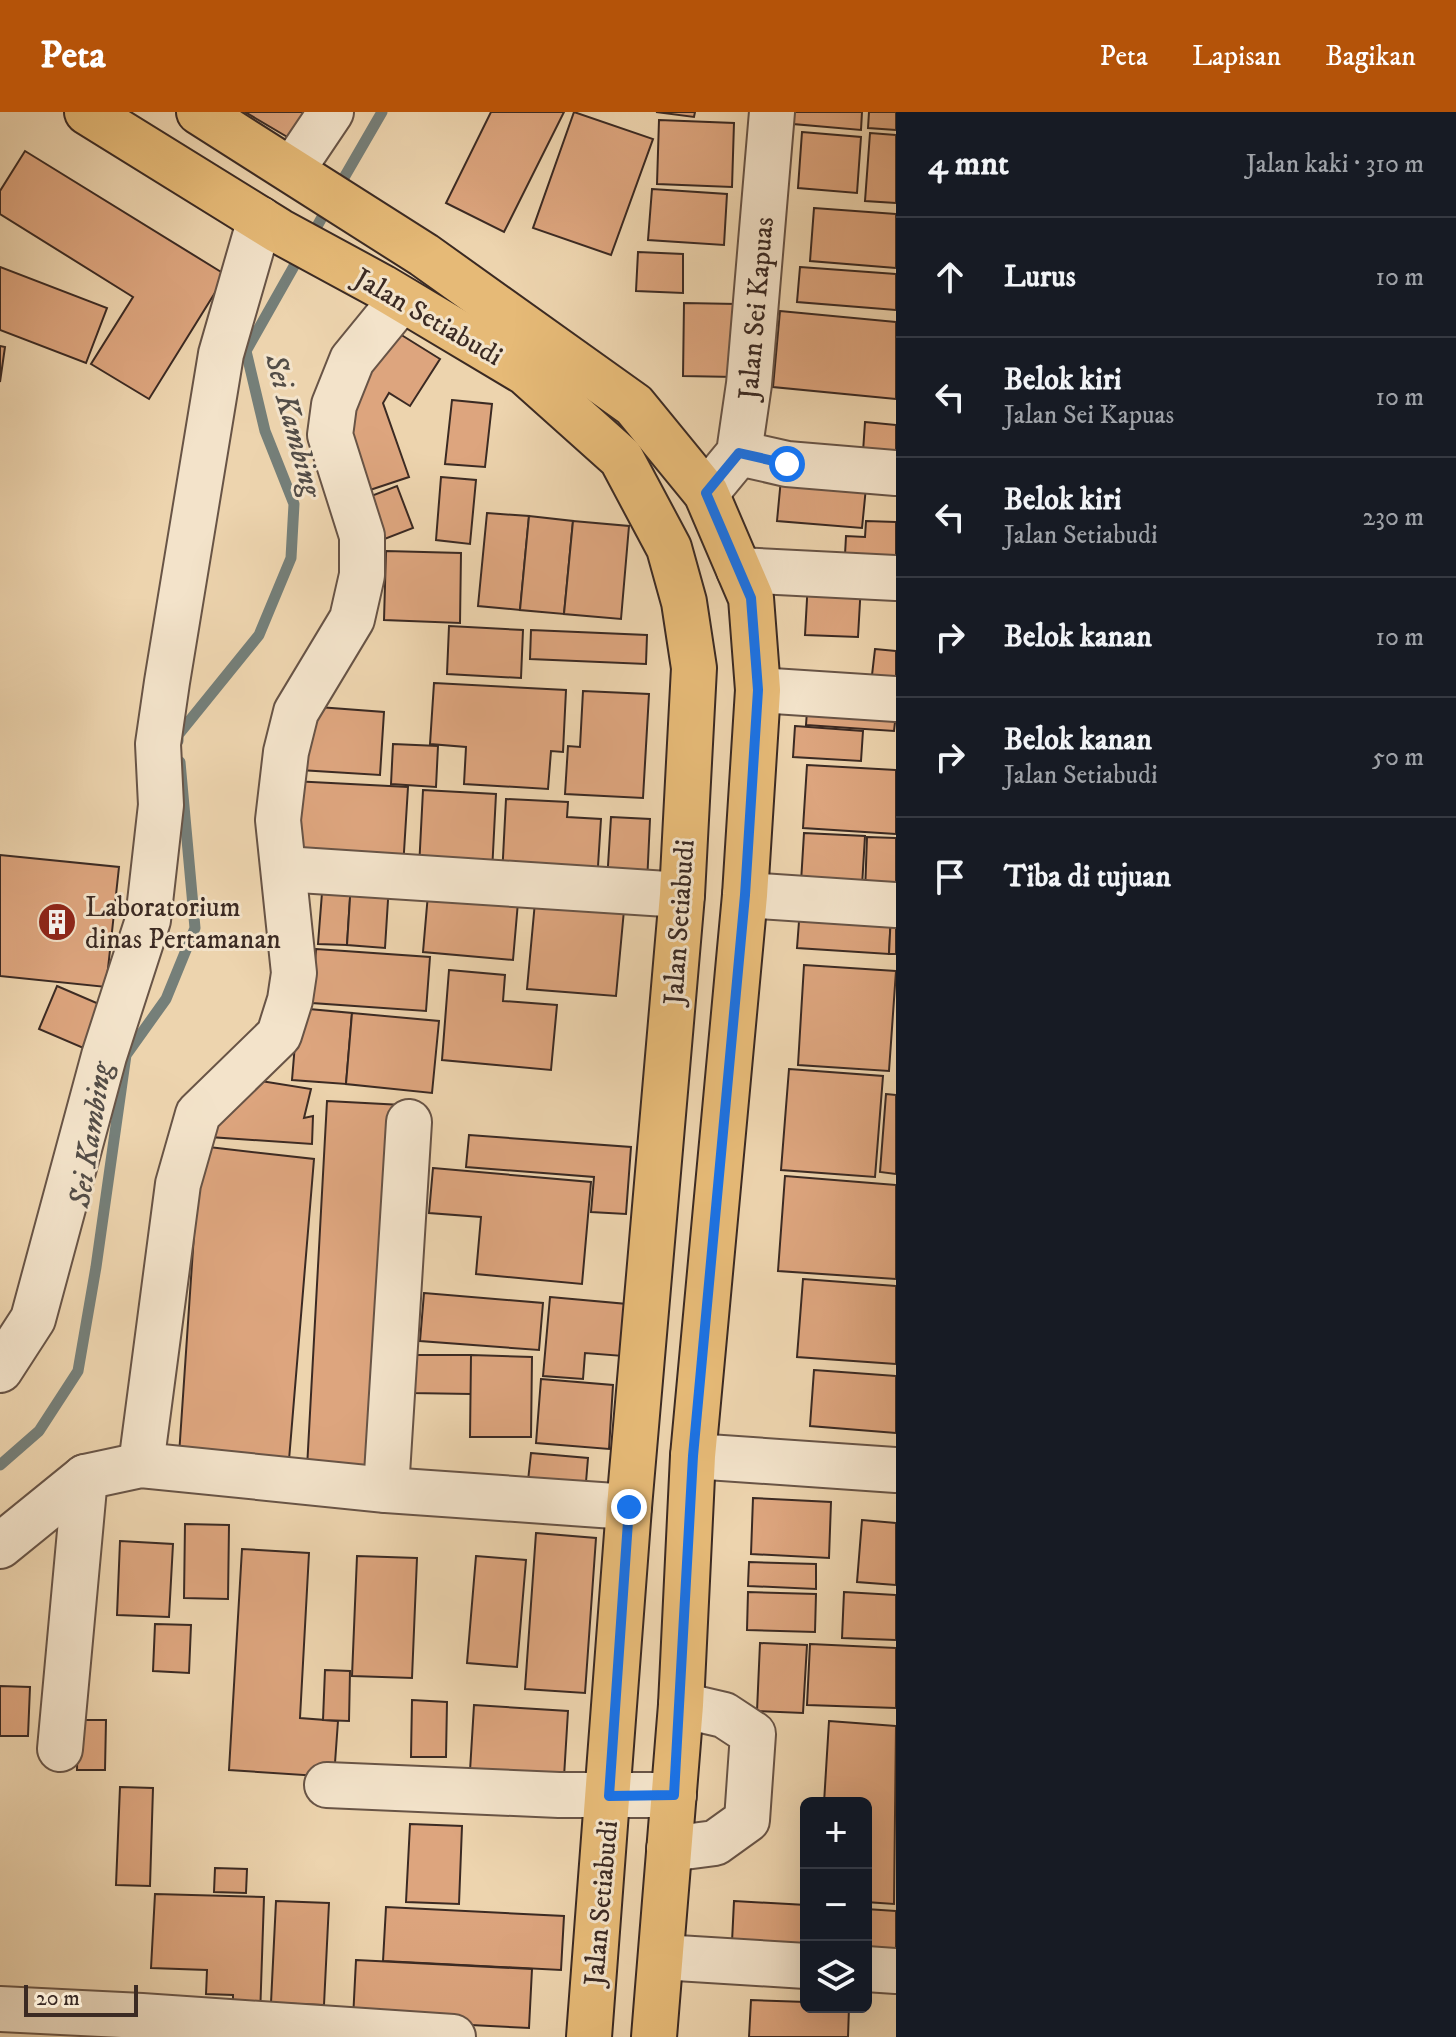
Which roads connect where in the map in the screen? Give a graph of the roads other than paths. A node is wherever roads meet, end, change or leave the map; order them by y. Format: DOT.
graph roads {
  1 [pos="87,112"];
  2 [pos="199,112"];
  3 [pos="331,112"];
  4 [pos="772,112"];
  5 [pos="295,172"];
  6 [pos="270,225"];
  7 [pos="392,294"];
  8 [pos="739,453"];
  9 [pos="896,473"];
  10 [pos="706,493"];
  11 [pos="739,570"];
  12 [pos="896,578"];
  13 [pos="758,690"];
  14 [pos="896,699"];
  15 [pos="284,869"];
  16 [pos="682,895"];
  17 [pos="745,895"];
  18 [pos="896,905"];
  19 [pos="409,1122"];
  20 [pos="0,1370"];
  21 [pos="693,1456"];
  22 [pos="141,1465"];
  23 [pos="896,1470"];
  24 [pos="85,1477"];
  25 [pos="386,1490"];
  26 [pos="629,1507"];
  27 [pos="0,1546"];
  28 [pos="681,1705"];
  29 [pos="60,1749"];
  30 [pos="327,1785"];
  31 [pos="674,1795"];
  32 [pos="609,1796"];
  33 [pos="669,1849"];
  34 [pos="661,1957"];
  35 [pos="800,1966"];
  36 [pos="872,1969"];
  37 [pos="896,1971"];
  38 [pos="0,2009"];
  39 [pos="142,2026"];
  40 [pos="453,2037"];
  41 [pos="589,2037"];
  42 [pos="654,2037"];
  1 -- 6 [label="main road, Jalan Setiabudi"];
  2 -- 5 [label="main road, Jalan Setiabudi"];
  3 -- 5 [label="street"];
  4 -- 8 [label="street, Jalan Sei Kapuas"];
  5 -- 10 [label="main road, Jalan Setiabudi"];
  6 -- 7 [label="main road, Jalan Setiabudi"];
  6 -- 20 [label="street"];
  7 -- 15 [label="street"];
  7 -- 16 [label="main road, Jalan Setiabudi"];
  8 -- 9 [label="street"];
  8 -- 10 [label="street"];
  10 -- 11 [label="main road, Jalan Setiabudi"];
  11 -- 12 [label="street"];
  11 -- 13 [label="main road, Jalan Setiabudi"];
  13 -- 14 [label="street"];
  13 -- 17 [label="main road, Jalan Setiabudi"];
  15 -- 16 [label="street"];
  15 -- 22 [label="street"];
  16 -- 26 [label="main road, Jalan Setiabudi"];
  17 -- 18 [label="street"];
  17 -- 21 [label="main road, Jalan Setiabudi"];
  19 -- 25 [label="street"];
  21 -- 23 [label="street"];
  21 -- 28 [label="main road, Jalan Setiabudi"];
  22 -- 24 [label="street"];
  22 -- 25 [label="street"];
  24 -- 27 [label="street"];
  24 -- 29 [label="street"];
  25 -- 26 [label="street"];
  26 -- 32 [label="main road, Jalan Setiabudi"];
  28 -- 31 [label="main road, Jalan Setiabudi"];
  28 -- 33 [label="street"];
  30 -- 32 [label="street"];
  31 -- 32 [label="street"];
  31 -- 33 [label="main road, Jalan Setiabudi"];
  32 -- 41 [label="main road, Jalan Setiabudi"];
  33 -- 34 [label="main road, Jalan Setiabudi"];
  34 -- 35 [label="street"];
  34 -- 42 [label="main road, Jalan Setiabudi"];
  36 -- 37 [label="street"];
  38 -- 39 [label="street"];
  39 -- 40 [label="street"];
}
